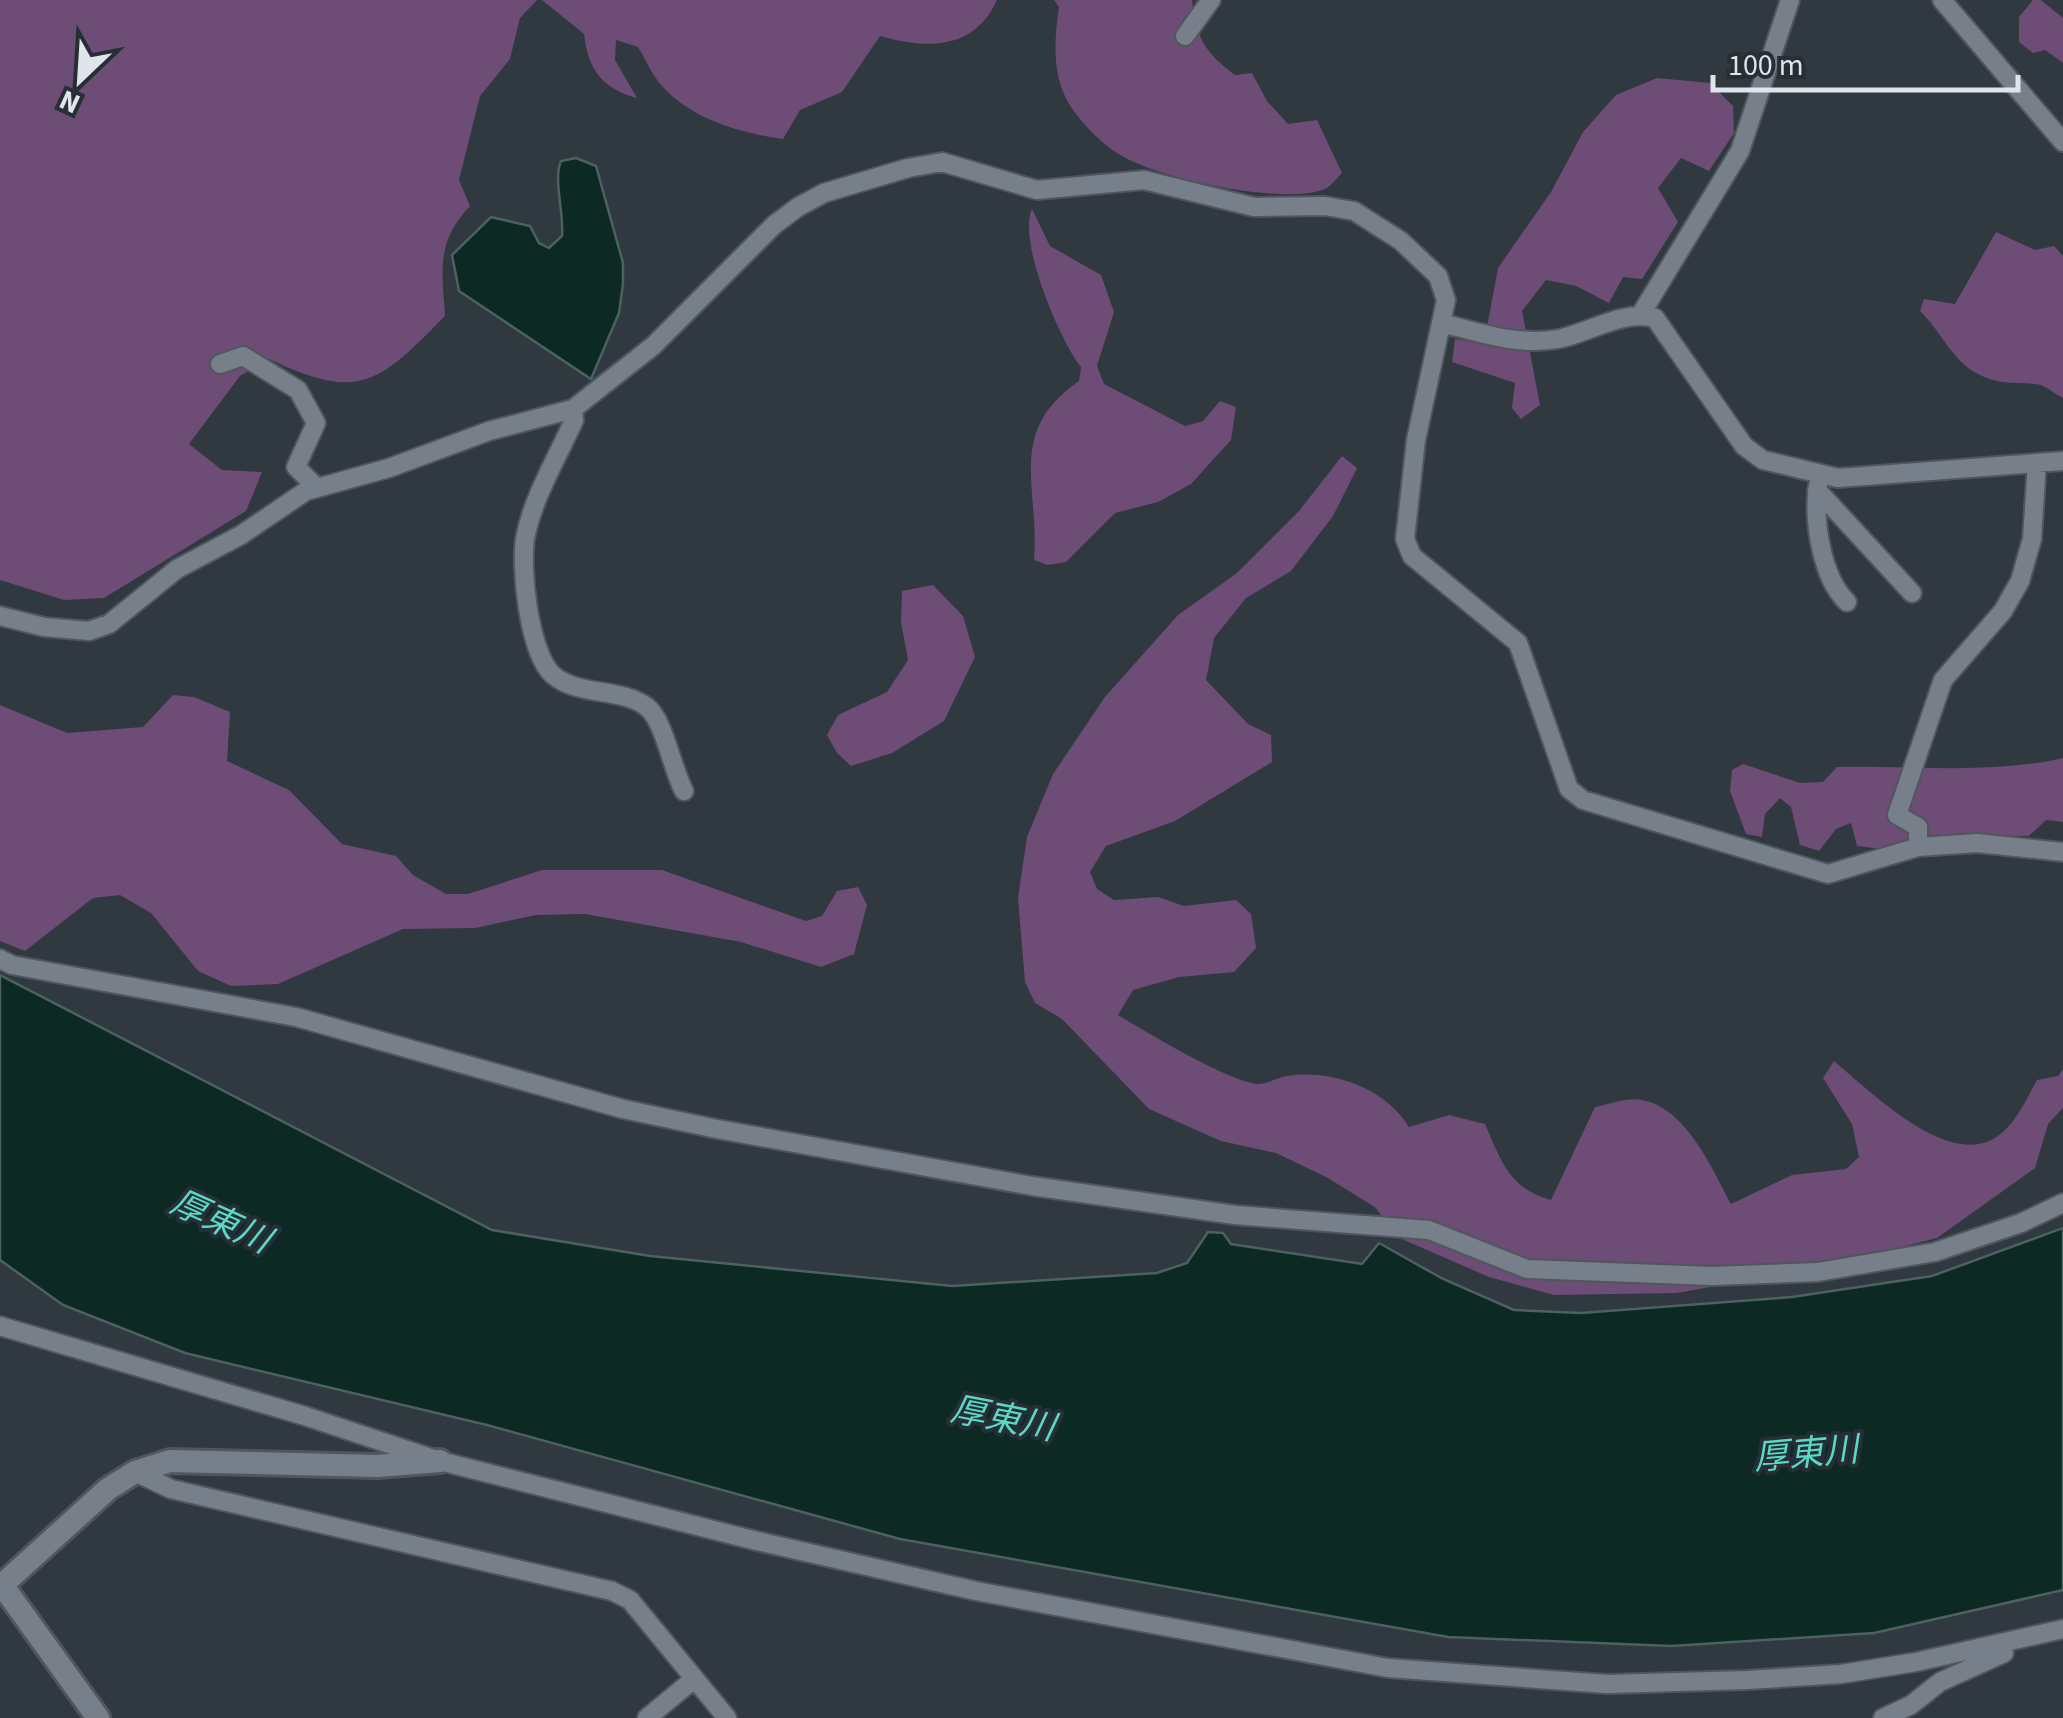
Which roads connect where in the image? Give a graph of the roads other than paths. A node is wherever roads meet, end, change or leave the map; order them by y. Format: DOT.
graph roads {
  1 [pos="1211,0"];
  2 [pos="1790,0"];
  3 [pos="1942,0"];
  4 [pos="1185,36"];
  5 [pos="2063,142"];
  6 [pos="1641,314"];
  7 [pos="1442,323"];
  8 [pos="220,364"];
  9 [pos="573,409"];
  10 [pos="2063,462"];
  11 [pos="2037,464"];
  12 [pos="1818,484"];
  13 [pos="316,487"];
  14 [pos="1912,593"];
  15 [pos="1847,602"];
  16 [pos="0,616"];
  17 [pos="684,791"];
  18 [pos="1918,847"];
  19 [pos="2063,852"];
  20 [pos="0,960"];
  21 [pos="2063,1202"];
  22 [pos="0,1326"];
  23 [pos="440,1462"];
  24 [pos="136,1472"];
  25 [pos="1,1585"];
  26 [pos="2063,1628"];
  27 [pos="2018,1640"];
  28 [pos="694,1678"];
  29 [pos="98,1718"];
  30 [pos="647,1718"];
  31 [pos="727,1718"];
  32 [pos="1883,1718"];
  1 -- 4 [label="street"];
  2 -- 6 [label="street"];
  3 -- 5 [label="street"];
  6 -- 7 [label="street"];
  6 -- 12 [label="street"];
  7 -- 9 [label="street"];
  7 -- 18 [label="street"];
  8 -- 13 [label="street"];
  9 -- 13 [label="street"];
  9 -- 17 [label="street"];
  10 -- 11 [label="street"];
  11 -- 12 [label="street"];
  11 -- 18 [label="street"];
  12 -- 14 [label="street"];
  12 -- 15 [label="street"];
  13 -- 16 [label="street"];
  18 -- 19 [label="street"];
  20 -- 21 [label="street"];
  22 -- 23 [label="street"];
  23 -- 24 [label="street"];
  23 -- 27 [label="street"];
  24 -- 25 [label="street"];
  24 -- 28 [label="street"];
  25 -- 29 [label="street"];
  26 -- 27 [label="street"];
  27 -- 32 [label="street"];
  28 -- 30 [label="street"];
  28 -- 31 [label="street"];
}
